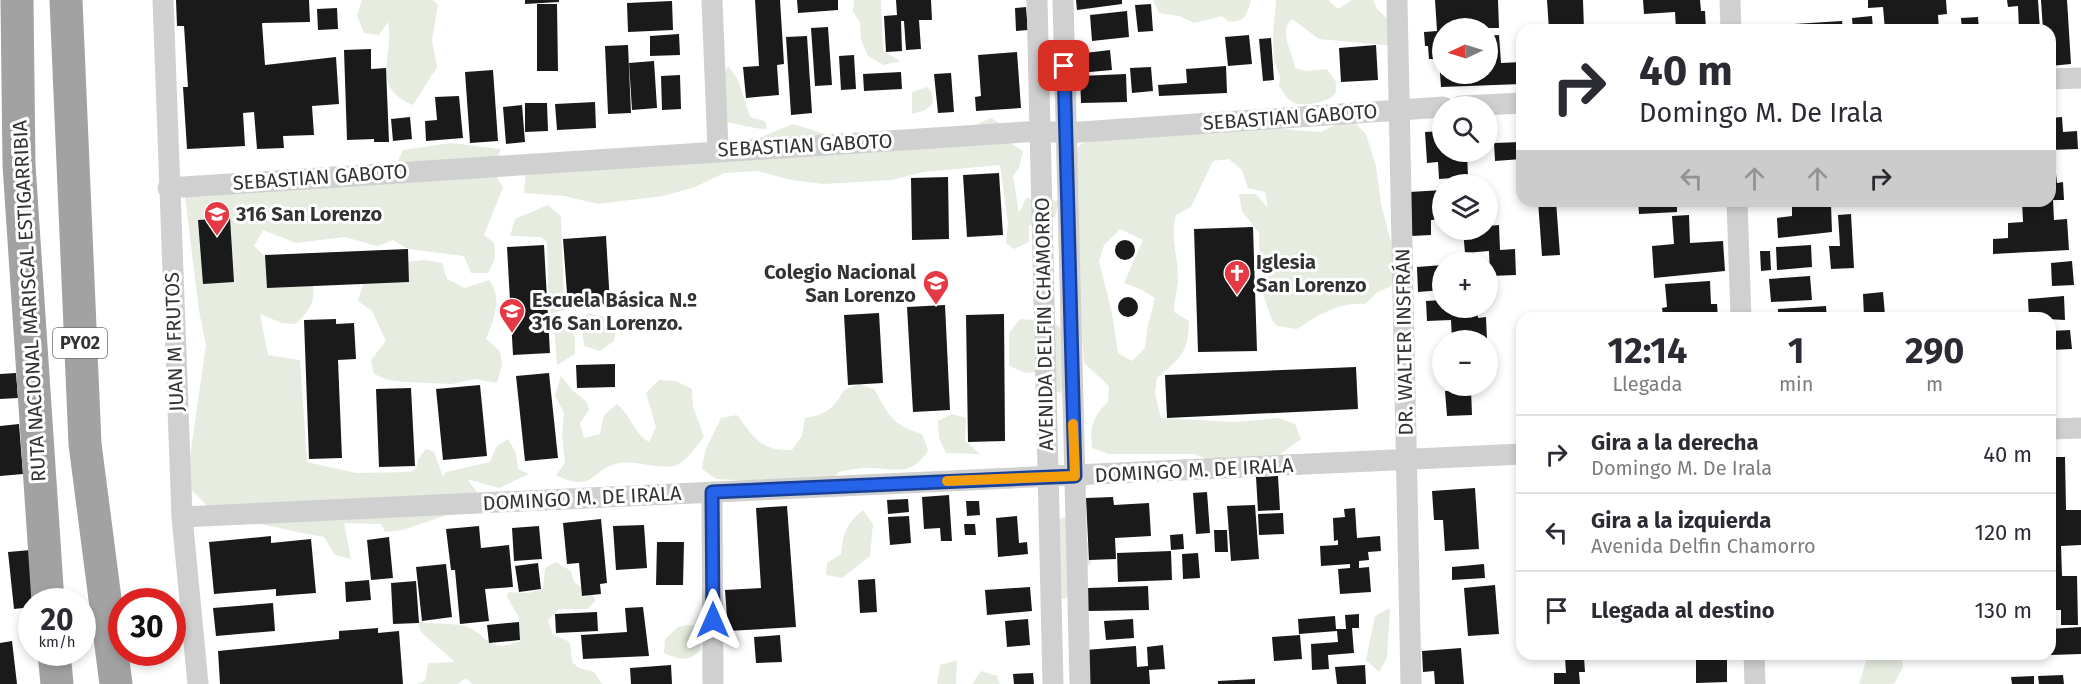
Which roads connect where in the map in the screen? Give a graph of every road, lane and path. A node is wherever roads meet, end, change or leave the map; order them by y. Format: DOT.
graph roads {
  1 [pos="16,0"];
  2 [pos="66,0"];
  3 [pos="163,0"];
  4 [pos="712,0"];
  5 [pos="1037,0"];
  6 [pos="1063,0"];
  7 [pos="1397,0"];
  8 [pos="1730,0"];
  9 [pos="1731,24"];
  10 [pos="2081,78"];
  11 [pos="2056,80"];
  12 [pos="1516,103"];
  13 [pos="1498,104"];
  14 [pos="1432,108"];
  15 [pos="1399,110"];
  16 [pos="1040,131"];
  17 [pos="1066,133"];
  18 [pos="718,150"];
  19 [pos="168,188"];
  20 [pos="1737,207"];
  21 [pos="1741,312"];
  22 [pos="2081,428"];
  23 [pos="2056,429"];
  24 [pos="1516,454"];
  25 [pos="1407,460"];
  26 [pos="1047,476"];
  27 [pos="1075,476"];
  28 [pos="712,492"];
  29 [pos="182,517"];
  30 [pos="47,588"];
  31 [pos="1754,660"];
  32 [pos="55,666"];
  33 [pos="57,684"];
  34 [pos="116,684"];
  35 [pos="198,684"];
  36 [pos="713,684"];
  37 [pos="1053,684"];
  38 [pos="1080,684"];
  39 [pos="1411,684"];
  40 [pos="1755,684"];
  1 -- 30 [label="highway, RUTA NACIONAL MARISCAL ESTIGARRIBIA / PY02"];
  2 -- 34 [label="highway, PY02"];
  3 -- 19 [label="street, JUAN M FRUTOS"];
  4 -- 18 [label="street"];
  5 -- 16 [label="street, AVENIDA DELFIN CHAMORRO"];
  6 -- 17 [label="street, AVENIDA DELFIN CHAMORRO"];
  7 -- 15 [label="street, DR. WALTER INSFRÁN"];
  8 -- 9 [label="street"];
  10 -- 11 [label="street"];
  12 -- 13 [label="street"];
  14 -- 15 [label="street, SEBASTIAN GABOTO"];
  15 -- 17 [label="street, SEBASTIAN GABOTO"];
  15 -- 25 [label="street, DR. WALTER INSFRÁN"];
  16 -- 17 [label="street, SEBASTIAN GABOTO"];
  16 -- 18 [label="street, SEBASTIAN GABOTO"];
  16 -- 26 [label="street, AVENIDA DELFIN CHAMORRO"];
  17 -- 27 [label="street, AVENIDA DELFIN CHAMORRO"];
  18 -- 19 [label="street, SEBASTIAN GABOTO"];
  19 -- 29 [label="street, JUAN M FRUTOS"];
  20 -- 21 [label="street"];
  22 -- 23 [label="street"];
  24 -- 25 [label="street, DOMINGO M. DE IRALA"];
  25 -- 27 [label="street, DOMINGO M. DE IRALA"];
  25 -- 39 [label="street, DR. WALTER INSFRÁN"];
  26 -- 27 [label="street, DOMINGO M. DE IRALA"];
  26 -- 28 [label="street, DOMINGO M. DE IRALA"];
  26 -- 37 [label="street, AVENIDA DELFIN CHAMORRO"];
  27 -- 38 [label="street, AVENIDA DELFIN CHAMORRO"];
  28 -- 29 [label="street, DOMINGO M. DE IRALA"];
  28 -- 36 [label="street"];
  29 -- 35 [label="street, JUAN M FRUTOS"];
  31 -- 40 [label="street"];
  32 -- 33 [label="highway"];
}
